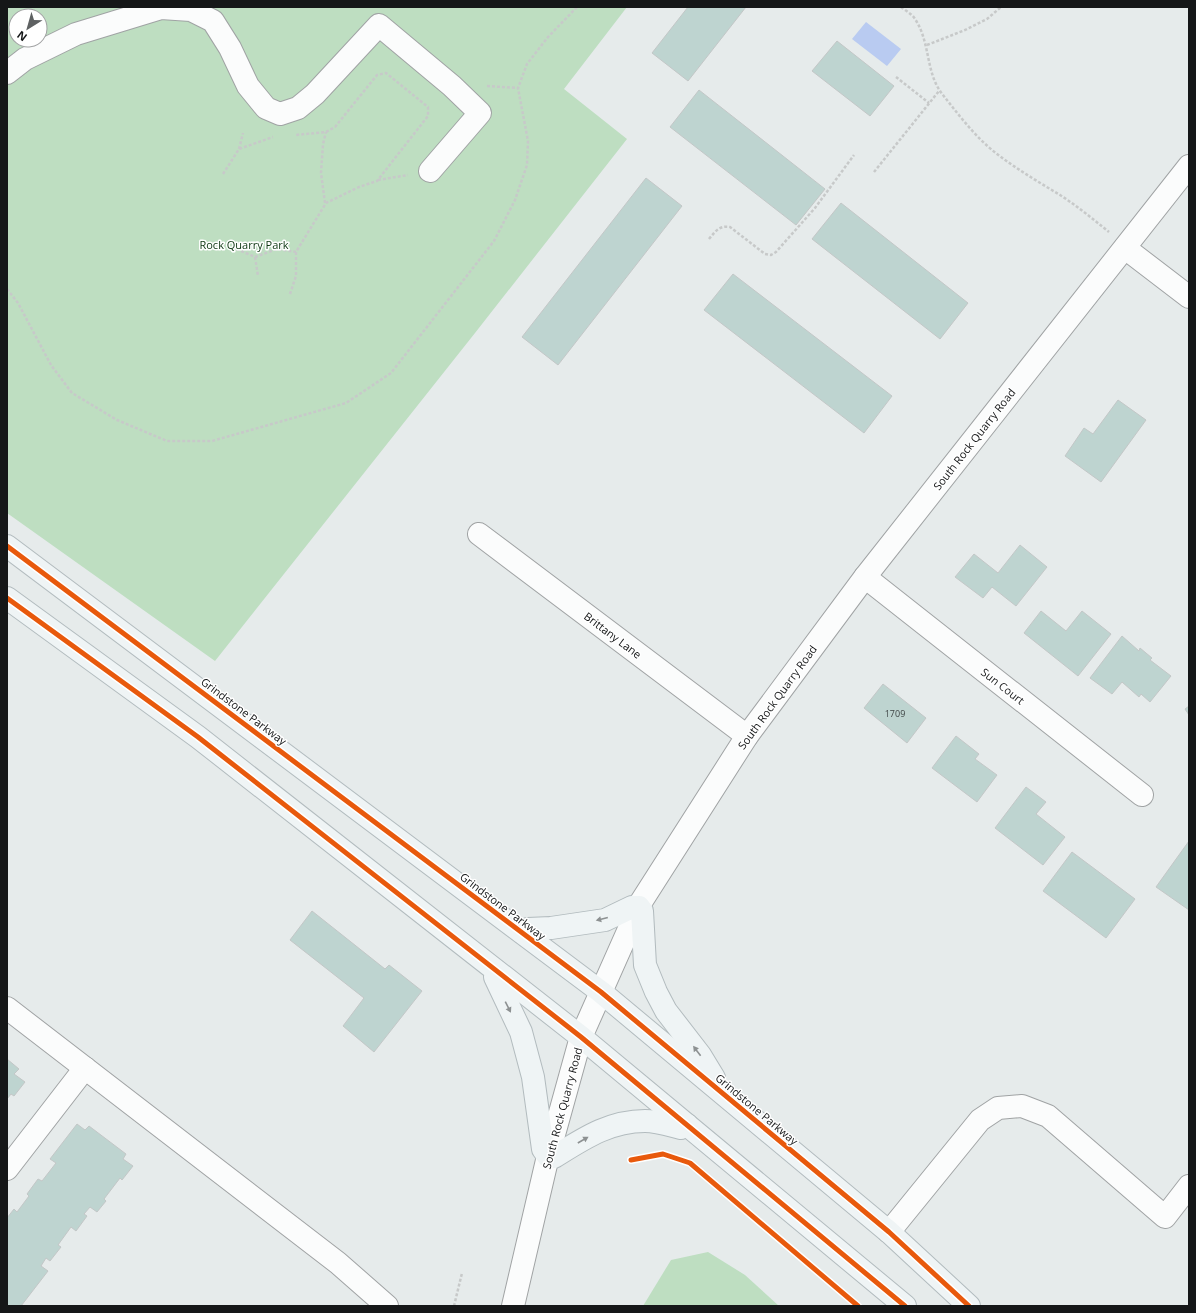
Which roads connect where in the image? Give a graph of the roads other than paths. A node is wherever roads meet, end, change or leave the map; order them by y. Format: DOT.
graph roads {
  1 [pos="7,73"];
  2 [pos="1189,166"];
  3 [pos="430,171"];
  4 [pos="1126,247"];
  5 [pos="1189,297"];
  6 [pos="480,534"];
  7 [pos="7,546"];
  8 [pos="865,577"];
  9 [pos="7,598"];
  10 [pos="747,736"];
  11 [pos="1142,795"];
  12 [pos="639,907"];
  13 [pos="522,932"];
  14 [pos="496,971"];
  15 [pos="601,992"];
  16 [pos="7,1008"];
  17 [pos="581,1038"];
  18 [pos="85,1068"];
  19 [pos="712,1085"];
  20 [pos="687,1125"];
  21 [pos="548,1156"];
  22 [pos="7,1169"];
  23 [pos="1189,1186"];
  24 [pos="889,1232"];
  25 [pos="387,1306"];
  26 [pos="513,1306"];
  27 [pos="905,1306"];
  28 [pos="968,1306"];
  1 -- 3 [label="street"];
  2 -- 4 [label="street, South Rock Quarry Road"];
  4 -- 5 [label="street"];
  4 -- 8 [label="street, South Rock Quarry Road"];
  6 -- 10 [label="street, Brittany Lane"];
  7 -- 13 [label="main road, Grindstone Parkway"];
  8 -- 10 [label="street, South Rock Quarry Road"];
  8 -- 11 [label="street, Sun Court"];
  9 -- 14 [label="main road"];
  10 -- 12 [label="street, South Rock Quarry Road"];
  12 -- 13 [label="main road, one-way"];
  12 -- 15 [label="street, South Rock Quarry Road"];
  19 -- 12 [label="main road, one-way"];
  13 -- 15 [label="main road, Grindstone Parkway"];
  14 -- 17 [label="main road"];
  14 -- 21 [label="main road, one-way"];
  15 -- 17 [label="street, South Rock Quarry Road"];
  15 -- 19 [label="main road, Grindstone Parkway"];
  16 -- 18 [label="street"];
  17 -- 20 [label="main road"];
  17 -- 21 [label="street, South Rock Quarry Road"];
  18 -- 22 [label="street"];
  18 -- 25 [label="street"];
  19 -- 24 [label="main road, Grindstone Parkway"];
  21 -- 20 [label="main road, one-way"];
  20 -- 27 [label="main road"];
  21 -- 26 [label="street, South Rock Quarry Road"];
  23 -- 24 [label="street"];
  24 -- 28 [label="main road, Grindstone Parkway"];
}
